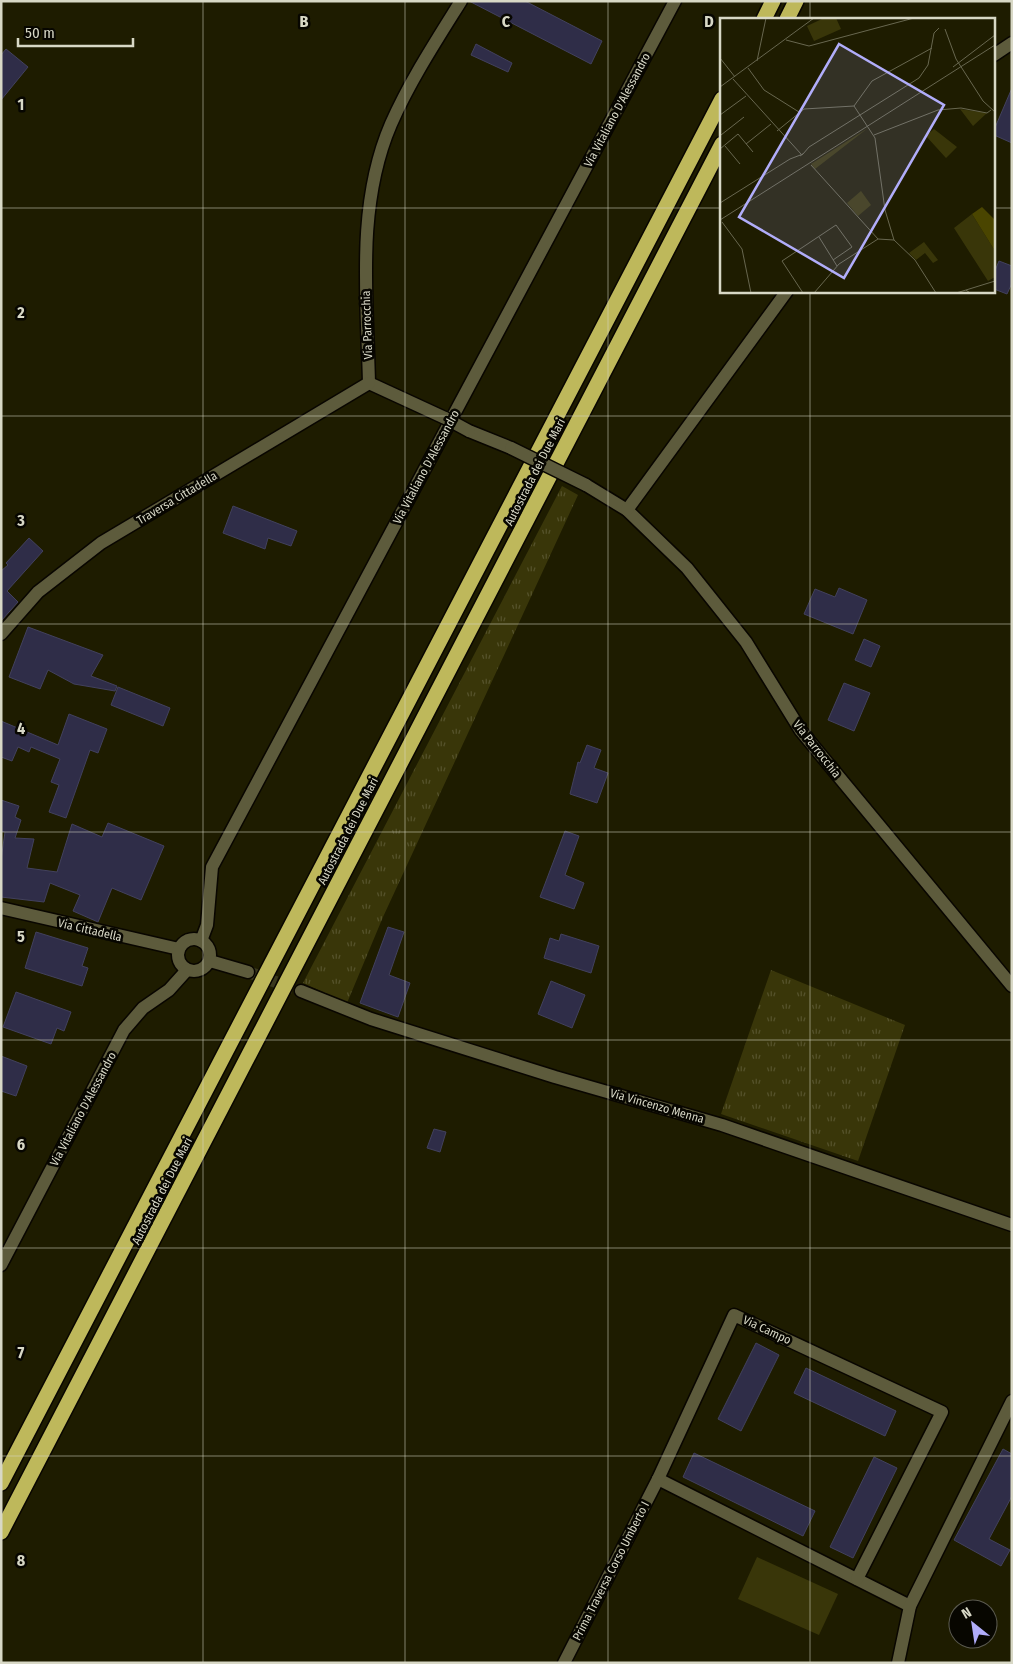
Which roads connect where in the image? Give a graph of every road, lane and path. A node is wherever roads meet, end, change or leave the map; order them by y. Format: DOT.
graph roads {
  1 [pos="461,1"];
  2 [pos="675,1"];
  3 [pos="773,1"];
  4 [pos="796,1"];
  5 [pos="764,18"];
  6 [pos="788,18"];
  7 [pos="1012,43"];
  8 [pos="996,54"];
  9 [pos="720,103"];
  10 [pos="720,148"];
  11 [pos="786,292"];
  12 [pos="369,383"];
  13 [pos="627,510"];
  14 [pos="1,634"];
  15 [pos="1,908"];
  16 [pos="201,940"];
  17 [pos="179,949"];
  18 [pos="210,961"];
  19 [pos="187,970"];
  20 [pos="248,972"];
  21 [pos="1012,986"];
  22 [pos="301,991"];
  23 [pos="1012,1225"];
  24 [pos="1,1265"];
  25 [pos="1012,1402"];
  26 [pos="658,1479"];
  27 [pos="1,1483"];
  28 [pos="1,1532"];
  29 [pos="857,1579"];
  30 [pos="910,1606"];
  31 [pos="564,1663"];
  32 [pos="898,1663"];
  1 -- 12 [label="street, Via Parrocchia"];
  2 -- 16 [label="street, Via Vitaliano D'Alessandro"];
  3 -- 5 [label="highway"];
  4 -- 6 [label="highway"];
  7 -- 8 [label="street"];
  9 -- 27 [label="highway, Autostrada dei Due Mari"];
  10 -- 28 [label="highway, Autostrada dei Due Mari"];
  11 -- 13 [label="street"];
  12 -- 13 [label="street, Via Parrocchia, bridge"];
  12 -- 14 [label="street, Traversa Cittadella"];
  13 -- 21 [label="street, Via Parrocchia"];
  15 -- 17 [label="street, Via Cittadella"];
  16 -- 17 [label="street"];
  16 -- 18 [label="street"];
  17 -- 19 [label="street"];
  18 -- 19 [label="street, Via Vitaliano D'Alessandro"];
  18 -- 20 [label="street"];
  19 -- 24 [label="street, Via Vitaliano D'Alessandro"];
  22 -- 23 [label="street, Via Vincenzo Menna"];
  25 -- 30 [label="street"];
  26 -- 29 [label="street"];
  26 -- 29 [label="street, Via Campo"];
  26 -- 31 [label="street, Prima Traversa Corso Umberto I"];
  29 -- 30 [label="street"];
  30 -- 32 [label="street"];
}
